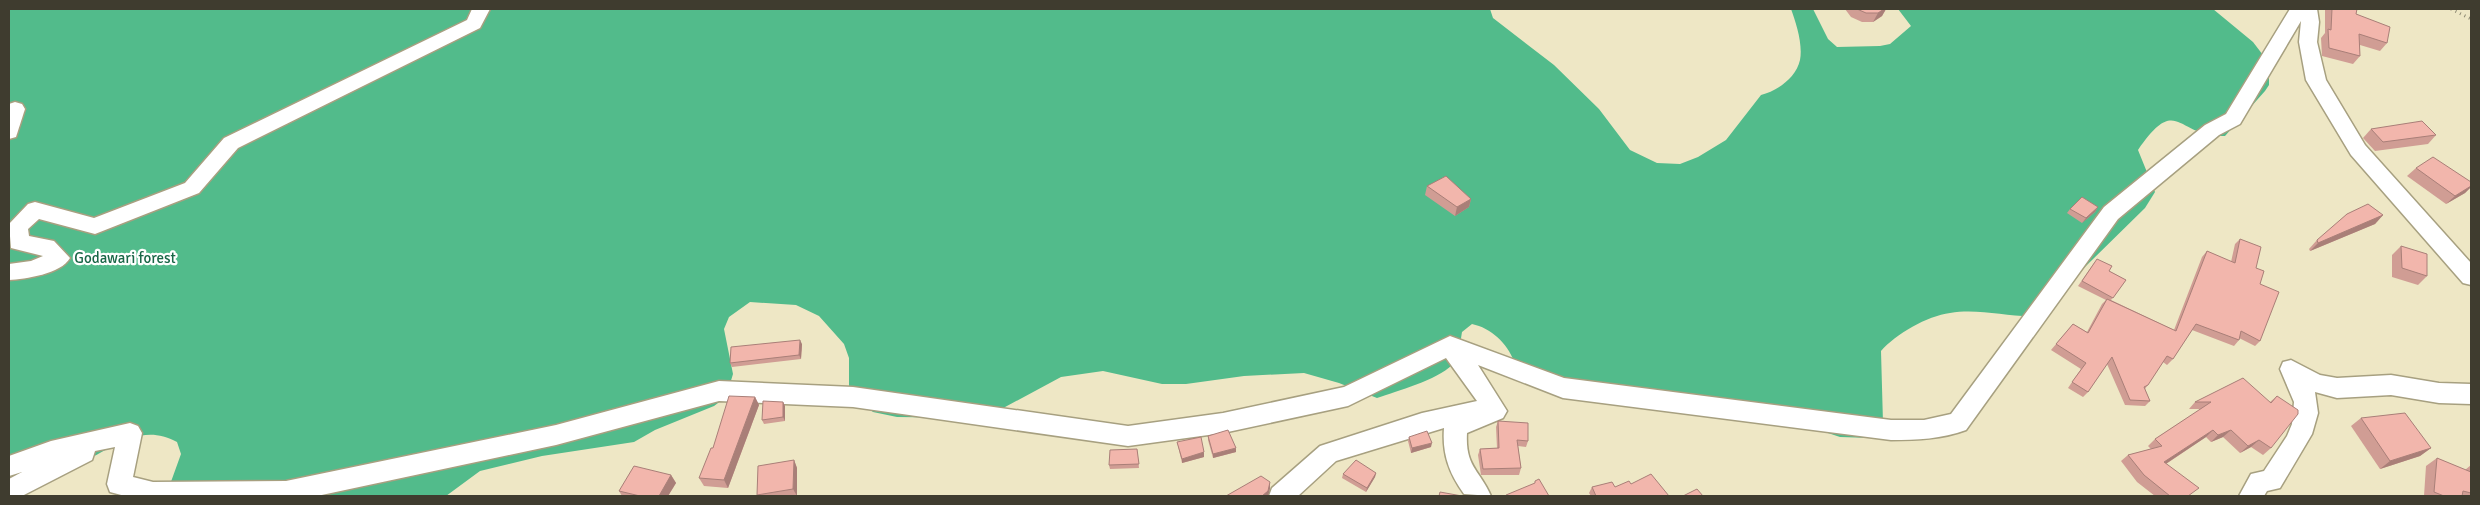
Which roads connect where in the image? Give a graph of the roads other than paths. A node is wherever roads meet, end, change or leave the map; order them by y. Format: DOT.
graph roads {
  1 [pos="481,9"];
  2 [pos="2299,9"];
  3 [pos="2308,9"];
  4 [pos="9,111"];
  5 [pos="9,132"];
  6 [pos="9,272"];
  7 [pos="2471,277"];
  8 [pos="1450,345"];
  9 [pos="2471,394"];
  10 [pos="1495,411"];
  11 [pos="130,433"];
  12 [pos="9,466"];
  13 [pos="9,491"];
  14 [pos="1281,496"];
  15 [pos="1479,496"];
  16 [pos="2251,496"];
  1 -- 6 [label="street"];
  2 -- 8 [label="street"];
  3 -- 7 [label="street"];
  4 -- 5 [label="street"];
  8 -- 10 [label="street"];
  8 -- 11 [label="street"];
  9 -- 16 [label="street"];
  10 -- 14 [label="street"];
  10 -- 15 [label="street"];
  11 -- 12 [label="street"];
  11 -- 13 [label="street"];
}
